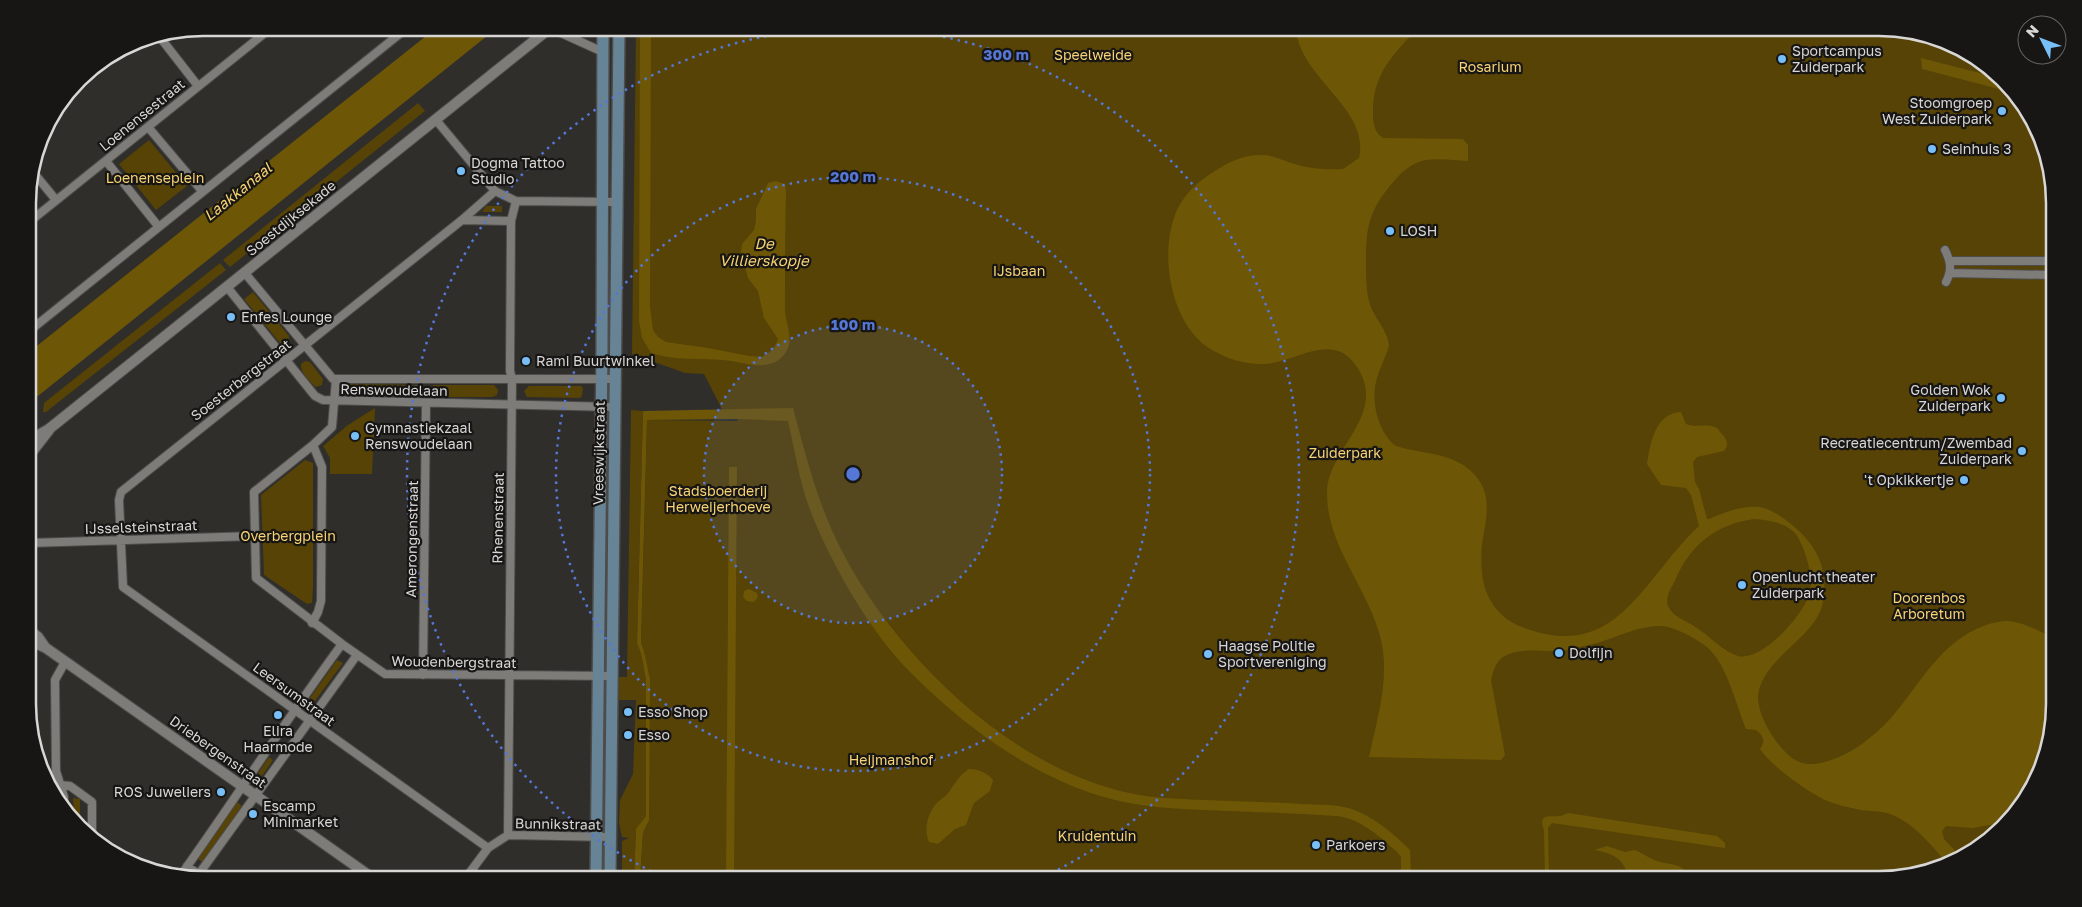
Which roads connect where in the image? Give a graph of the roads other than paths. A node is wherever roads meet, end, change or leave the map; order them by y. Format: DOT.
graph roads {
  1 [pos="260,37"];
  2 [pos="396,37"];
  3 [pos="539,37"];
  4 [pos="569,37"];
  5 [pos="603,37"];
  6 [pos="619,37"];
  7 [pos="162,41"];
  8 [pos="603,52"];
  9 [pos="198,86"];
  10 [pos="436,120"];
  11 [pos="148,127"];
  12 [pos="106,161"];
  13 [pos="38,178"];
  14 [pos="202,191"];
  15 [pos="494,191"];
  16 [pos="56,200"];
  17 [pos="516,201"];
  18 [pos="603,202"];
  19 [pos="617,202"];
  20 [pos="37,216"];
  21 [pos="462,220"];
  22 [pos="511,221"];
  23 [pos="158,226"];
  24 [pos="1946,250"];
  25 [pos="1950,261"];
  26 [pos="2046,261"];
  27 [pos="244,272"];
  28 [pos="1950,274"];
  29 [pos="2046,275"];
  30 [pos="1946,282"];
  31 [pos="226,287"];
  32 [pos="37,325"];
  33 [pos="304,346"];
  34 [pos="286,362"];
  35 [pos="336,379"];
  36 [pos="512,379"];
  37 [pos="601,379"];
  38 [pos="616,380"];
  39 [pos="335,402"];
  40 [pos="426,403"];
  41 [pos="512,404"];
  42 [pos="601,407"];
  43 [pos="615,407"];
  44 [pos="49,429"];
  45 [pos="37,436"];
  46 [pos="37,446"];
  47 [pos="313,446"];
  48 [pos="254,536"];
  49 [pos="121,540"];
  50 [pos="36,543"];
  51 [pos="312,623"];
  52 [pos="36,636"];
  53 [pos="36,643"];
  54 [pos="342,644"];
  55 [pos="46,648"];
  56 [pos="357,655"];
  57 [pos="64,662"];
  58 [pos="423,675"];
  59 [pos="509,676"];
  60 [pos="599,676"];
  61 [pos="612,676"];
  62 [pos="294,709"];
  63 [pos="309,720"];
  64 [pos="60,784"];
  65 [pos="244,787"];
  66 [pos="63,792"];
  67 [pos="255,795"];
  68 [pos="92,828"];
  69 [pos="508,835"];
  70 [pos="596,837"];
  71 [pos="610,837"];
  72 [pos="488,848"];
  73 [pos="187,866"];
  74 [pos="185,869"];
  75 [pos="192,870"];
  76 [pos="204,871"];
  77 [pos="361,871"];
  78 [pos="472,871"];
  79 [pos="596,871"];
  80 [pos="610,871"];
  1 -- 9 [label="street, Loenensestraat"];
  2 -- 14 [label="street"];
  3 -- 10 [label="street, Soestdijksekade"];
  4 -- 8 [label="street"];
  5 -- 8 [label="main road, Vreeswijkstraat"];
  6 -- 19 [label="main road, Vreeswijkstraat"];
  7 -- 9 [label="street"];
  8 -- 18 [label="main road, Vreeswijkstraat"];
  9 -- 11 [label="street, Loenensestraat"];
  10 -- 15 [label="street"];
  10 -- 27 [label="street, Soestdijksekade"];
  11 -- 12 [label="street, Loenensestraat"];
  11 -- 14 [label="street"];
  12 -- 16 [label="street, Loenensestraat"];
  12 -- 23 [label="street"];
  13 -- 16 [label="street"];
  14 -- 23 [label="street"];
  15 -- 17 [label="street"];
  15 -- 21 [label="street, Soesterbergstraat"];
  16 -- 20 [label="street, Loenensestraat"];
  17 -- 18 [label="street"];
  17 -- 22 [label="street, Rhenenstraat"];
  18 -- 19 [label="street"];
  18 -- 37 [label="main road, Vreeswijkstraat"];
  19 -- 38 [label="main road, Vreeswijkstraat"];
  21 -- 22 [label="street"];
  21 -- 33 [label="street, Soesterbergstraat"];
  22 -- 36 [label="street, Rhenenstraat"];
  23 -- 32 [label="street"];
  24 -- 25 [label="street"];
  25 -- 26 [label="street"];
  25 -- 28 [label="street"];
  27 -- 31 [label="street, Soestdijksekade"];
  27 -- 33 [label="street, Renswoudelaan"];
  28 -- 29 [label="street"];
  28 -- 30 [label="street"];
  31 -- 34 [label="street, Renswoudelaan"];
  31 -- 44 [label="street, Soestdijksekade"];
  33 -- 34 [label="street, Soesterbergstraat"];
  33 -- 35 [label="street, Renswoudelaan"];
  34 -- 39 [label="street, Renswoudelaan"];
  34 -- 49 [label="street, Soesterbergstraat"];
  35 -- 36 [label="street, Renswoudelaan"];
  35 -- 39 [label="street, Woudenbergstraat"];
  36 -- 37 [label="street, Renswoudelaan"];
  36 -- 41 [label="street, Rhenenstraat"];
  37 -- 38 [label="street, Renswoudelaan"];
  37 -- 42 [label="main road, Vreeswijkstraat"];
  38 -- 43 [label="main road, Vreeswijkstraat"];
  39 -- 40 [label="street, Renswoudelaan"];
  39 -- 47 [label="street, Woudenbergstraat"];
  40 -- 41 [label="street, Renswoudelaan"];
  40 -- 58 [label="street, Amerongenstraat"];
  41 -- 42 [label="street, Renswoudelaan"];
  41 -- 59 [label="street, Rhenenstraat"];
  42 -- 43 [label="street, Renswoudelaan"];
  42 -- 60 [label="main road, Vreeswijkstraat"];
  43 -- 61 [label="main road, Vreeswijkstraat"];
  44 -- 45 [label="street, Soestdijksekade"];
  44 -- 46 [label="street, Soestdijksekade"];
  47 -- 48 [label="street, Woudenbergstraat"];
  47 -- 51 [label="street"];
  48 -- 49 [label="street, IJsselsteinstraat"];
  48 -- 51 [label="street, Woudenbergstraat"];
  49 -- 50 [label="street, IJsselsteinstraat"];
  49 -- 62 [label="street, Leersumstraat"];
  51 -- 54 [label="street, Woudenbergstraat"];
  52 -- 55 [label="street, Driebergenstraat"];
  53 -- 55 [label="street, Driebergenstraat"];
  54 -- 56 [label="street, Woudenbergstraat"];
  54 -- 62 [label="street"];
  55 -- 57 [label="street, Driebergenstraat"];
  56 -- 58 [label="street, Woudenbergstraat"];
  56 -- 63 [label="street"];
  57 -- 64 [label="street"];
  57 -- 65 [label="street, Driebergenstraat"];
  58 -- 59 [label="street, Woudenbergstraat"];
  59 -- 60 [label="street, Woudenbergstraat"];
  59 -- 69 [label="street, Rhenenstraat"];
  60 -- 61 [label="street, Woudenbergstraat"];
  60 -- 70 [label="main road, Vreeswijkstraat"];
  61 -- 71 [label="main road, Vreeswijkstraat"];
  62 -- 63 [label="street, Leersumstraat"];
  62 -- 65 [label="street"];
  63 -- 67 [label="street"];
  63 -- 72 [label="street, Leersumstraat"];
  64 -- 66 [label="street"];
  64 -- 68 [label="street"];
  65 -- 67 [label="street, Driebergenstraat"];
  65 -- 73 [label="street"];
  67 -- 76 [label="street"];
  67 -- 77 [label="street, Driebergenstraat"];
  69 -- 70 [label="street, Bunnikstraat"];
  69 -- 72 [label="street, Bunnikstraat"];
  70 -- 71 [label="street, Bunnikstraat"];
  70 -- 79 [label="main road, Vreeswijkstraat"];
  71 -- 80 [label="main road, Vreeswijkstraat"];
  72 -- 78 [label="street, Bunnikstraat"];
  73 -- 74 [label="street"];
  73 -- 75 [label="street"];
}
